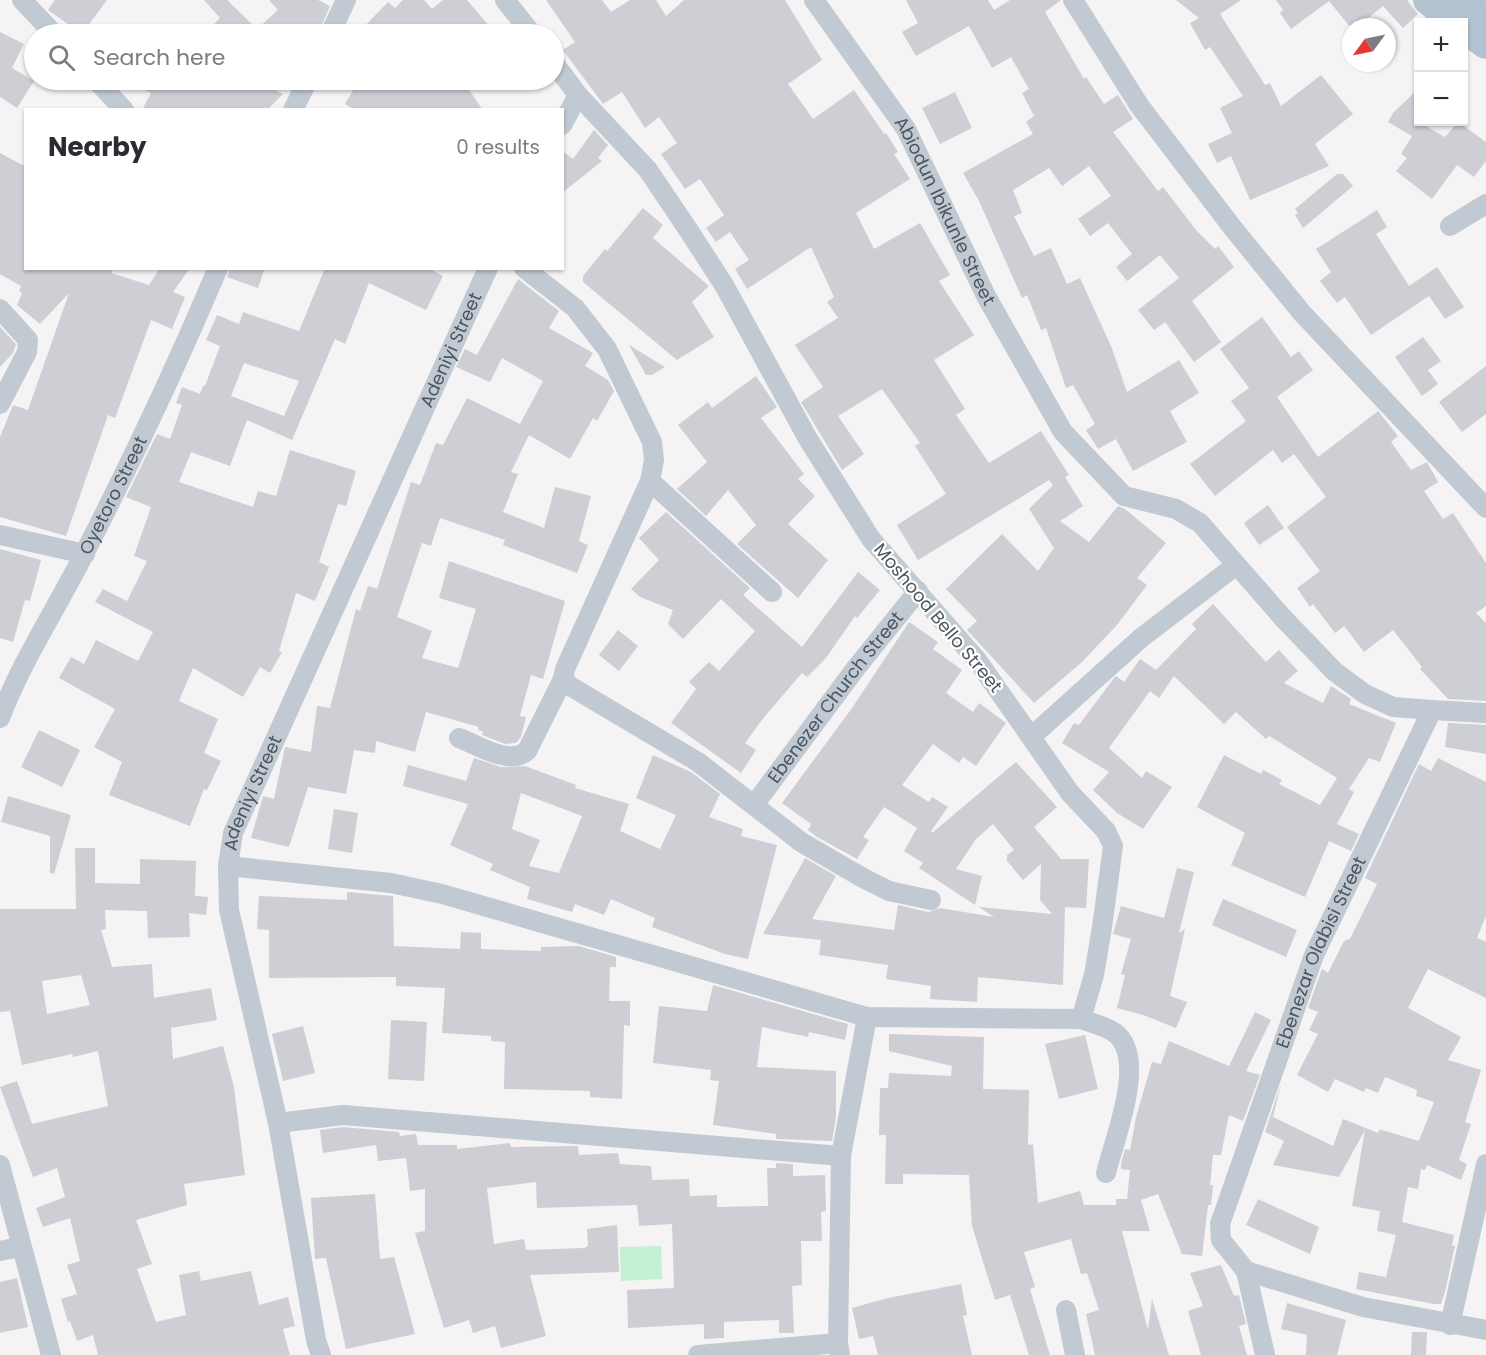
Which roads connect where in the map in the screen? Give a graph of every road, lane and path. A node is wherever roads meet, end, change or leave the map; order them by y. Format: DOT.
graph roads {
  1 [pos="22,0"];
  2 [pos="346,0"];
  3 [pos="505,0"];
  4 [pos="814,0"];
  5 [pos="1073,0"];
  6 [pos="1428,0"];
  7 [pos="1461,0"];
  8 [pos="1452,18"];
  9 [pos="1486,20"];
  10 [pos="45,24"];
  11 [pos="335,24"];
  12 [pos="524,24"];
  13 [pos="1468,31"];
  14 [pos="1486,44"];
  15 [pos="564,77"];
  16 [pos="105,90"];
  17 [pos="303,90"];
  18 [pos="578,96"];
  19 [pos="122,108"];
  20 [pos="294,108"];
  21 [pos="564,121"];
  22 [pos="1486,204"];
  23 [pos="1450,226"];
  24 [pos="217,270"];
  25 [pos="487,270"];
  26 [pos="527,270"];
  27 [pos="0,309"];
  28 [pos="0,404"];
  29 [pos="650,480"];
  30 [pos="1486,508"];
  31 [pos="0,535"];
  32 [pos="85,554"];
  33 [pos="1235,566"];
  34 [pos="918,591"];
  35 [pos="772,592"];
  36 [pos="563,679"];
  37 [pos="1432,710"];
  38 [pos="1486,712"];
  39 [pos="0,718"];
  40 [pos="1031,737"];
  41 [pos="459,738"];
  42 [pos="754,805"];
  43 [pos="228,866"];
  44 [pos="931,900"];
  45 [pos="867,1017"];
  46 [pos="1081,1019"];
  47 [pos="278,1123"];
  48 [pos="841,1156"];
  49 [pos="1486,1164"];
  50 [pos="0,1165"];
  51 [pos="1106,1173"];
  52 [pos="20,1247"];
  53 [pos="0,1251"];
  54 [pos="1246,1270"];
  55 [pos="1066,1310"];
  56 [pos="1450,1325"];
  57 [pos="1486,1330"];
  58 [pos="839,1349"];
  59 [pos="51,1355"];
  60 [pos="321,1355"];
  61 [pos="698,1355"];
  62 [pos="1075,1355"];
  63 [pos="1265,1355"];
  1 -- 10 [label="street"];
  2 -- 11 [label="street"];
  3 -- 12 [label="street"];
  4 -- 33 [label="street, Abiodun Ibikunle Street"];
  5 -- 30 [label="street"];
  6 -- 8 [label="main road"];
  7 -- 9 [label="main road"];
  13 -- 14 [label="main road"];
  15 -- 18 [label="street, Moshood Bello Street"];
  16 -- 19 [label="street"];
  17 -- 20 [label="street"];
  18 -- 21 [label="street"];
  18 -- 34 [label="street, Moshood Bello Street"];
  22 -- 23 [label="street"];
  24 -- 32 [label="street, Oyetoro Street"];
  25 -- 43 [label="street, Adeniyi Street"];
  26 -- 29 [label="street"];
  27 -- 28 [label="street"];
  29 -- 35 [label="street"];
  29 -- 36 [label="street"];
  31 -- 32 [label="street"];
  32 -- 39 [label="street, Oyetoro Street"];
  33 -- 37 [label="street, Abiodun Ibikunle Street"];
  33 -- 40 [label="street"];
  34 -- 40 [label="street, Moshood Bello Street"];
  34 -- 42 [label="street, Ebenezer Church Street"];
  36 -- 41 [label="street"];
  36 -- 42 [label="street"];
  37 -- 38 [label="street"];
  37 -- 54 [label="street, Ebenezar Olabisi Street"];
  40 -- 46 [label="street, Moshood Bello Street"];
  42 -- 44 [label="street"];
  43 -- 45 [label="street"];
  43 -- 47 [label="street, Adeniyi Street"];
  45 -- 46 [label="street"];
  45 -- 48 [label="street"];
  46 -- 51 [label="street"];
  47 -- 48 [label="street"];
  47 -- 60 [label="street, Adeniyi Street"];
  48 -- 58 [label="street"];
  49 -- 56 [label="street"];
  50 -- 52 [label="street"];
  52 -- 53 [label="street"];
  52 -- 59 [label="street"];
  54 -- 56 [label="street"];
  54 -- 63 [label="street"];
  55 -- 62 [label="street"];
  56 -- 57 [label="street"];
  58 -- 61 [label="street"];
}
